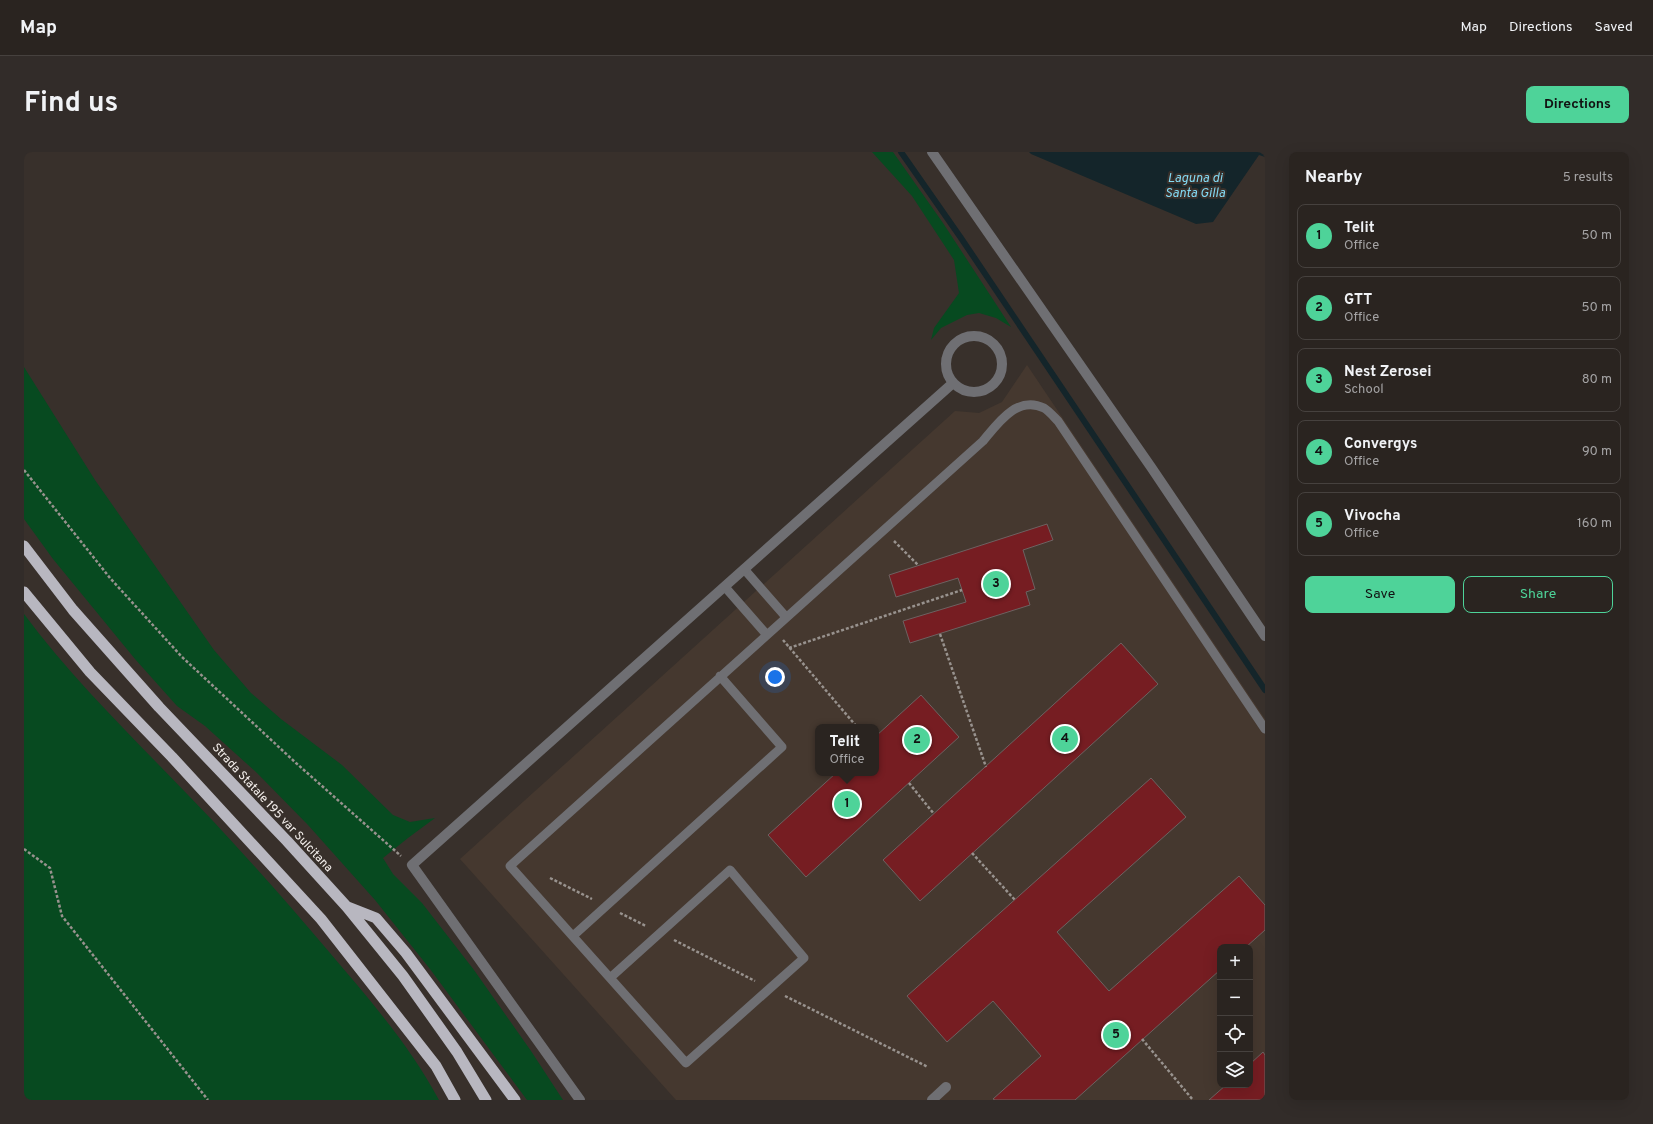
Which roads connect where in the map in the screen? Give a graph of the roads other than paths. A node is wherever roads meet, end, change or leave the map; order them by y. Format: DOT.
graph roads {
  1 [pos="932,152"];
  2 [pos="953,383"];
  3 [pos="24,546"];
  4 [pos="744,569"];
  5 [pos="725,586"];
  6 [pos="24,592"];
  7 [pos="786,617"];
  8 [pos="770,632"];
  9 [pos="1265,636"];
  10 [pos="720,676"];
  11 [pos="1265,729"];
  12 [pos="347,907"];
  13 [pos="573,936"];
  14 [pos="610,978"];
  15 [pos="946,1087"];
  16 [pos="455,1100"];
  17 [pos="486,1100"];
  18 [pos="515,1100"];
  19 [pos="580,1100"];
  20 [pos="932,1100"];
  1 -- 9 [label="street"];
  2 -- 2 [label="street"];
  2 -- 4 [label="street"];
  3 -- 12 [label="highway, Strada Statale 195 var Sulcitana"];
  4 -- 5 [label="street"];
  4 -- 7 [label="lane"];
  5 -- 8 [label="lane"];
  5 -- 19 [label="street"];
  6 -- 16 [label="highway"];
  7 -- 8 [label="lane"];
  7 -- 11 [label="lane"];
  8 -- 10 [label="lane"];
  10 -- 13 [label="lane"];
  10 -- 13 [label="lane"];
  12 -- 17 [label="highway, Strada Statale 195 var Sulcitana"];
  12 -- 18 [label="highway"];
  13 -- 14 [label="lane"];
  14 -- 14 [label="lane"];
  15 -- 20 [label="street"];
}
